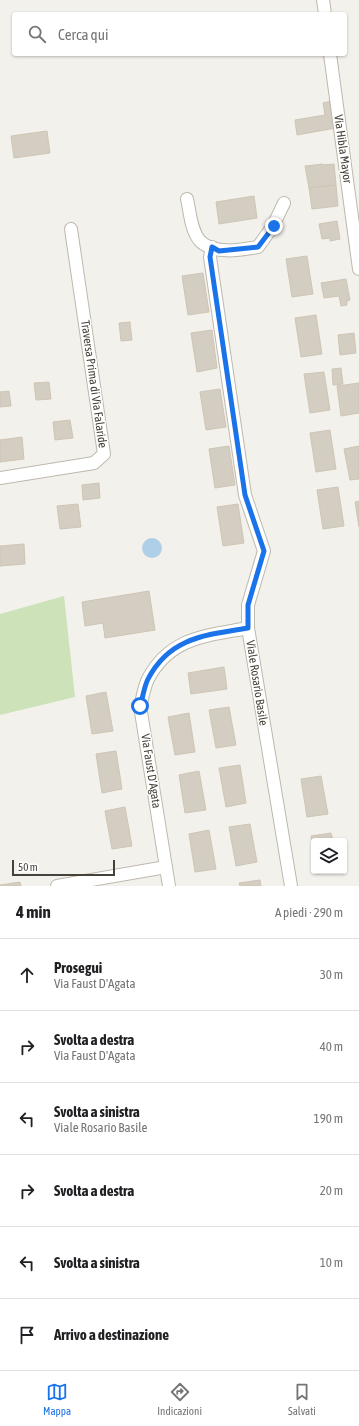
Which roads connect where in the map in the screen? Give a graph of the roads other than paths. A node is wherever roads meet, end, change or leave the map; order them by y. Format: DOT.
graph roads {
  1 [pos="323,0"];
  2 [pos="325,12"];
  3 [pos="330,56"];
  4 [pos="187,199"];
  5 [pos="284,203"];
  6 [pos="72,229"];
  7 [pos="212,247"];
  8 [pos="359,268"];
  9 [pos="0,478"];
  10 [pos="248,628"];
  11 [pos="166,867"];
  12 [pos="57,886"];
  13 [pos="169,886"];
  14 [pos="291,886"];
  1 -- 2 [label="street"];
  3 -- 8 [label="street, Via Hibla Mayor"];
  4 -- 7 [label="street"];
  5 -- 7 [label="street"];
  6 -- 9 [label="street, Traversa Prima di Via Falaride"];
  7 -- 10 [label="street, Viale Rosario Basile"];
  10 -- 11 [label="street, Via Faust D'Agata"];
  10 -- 14 [label="street, Viale Rosario Basile"];
  11 -- 12 [label="street"];
  11 -- 13 [label="street, Via Faust D'Agata"];
}
